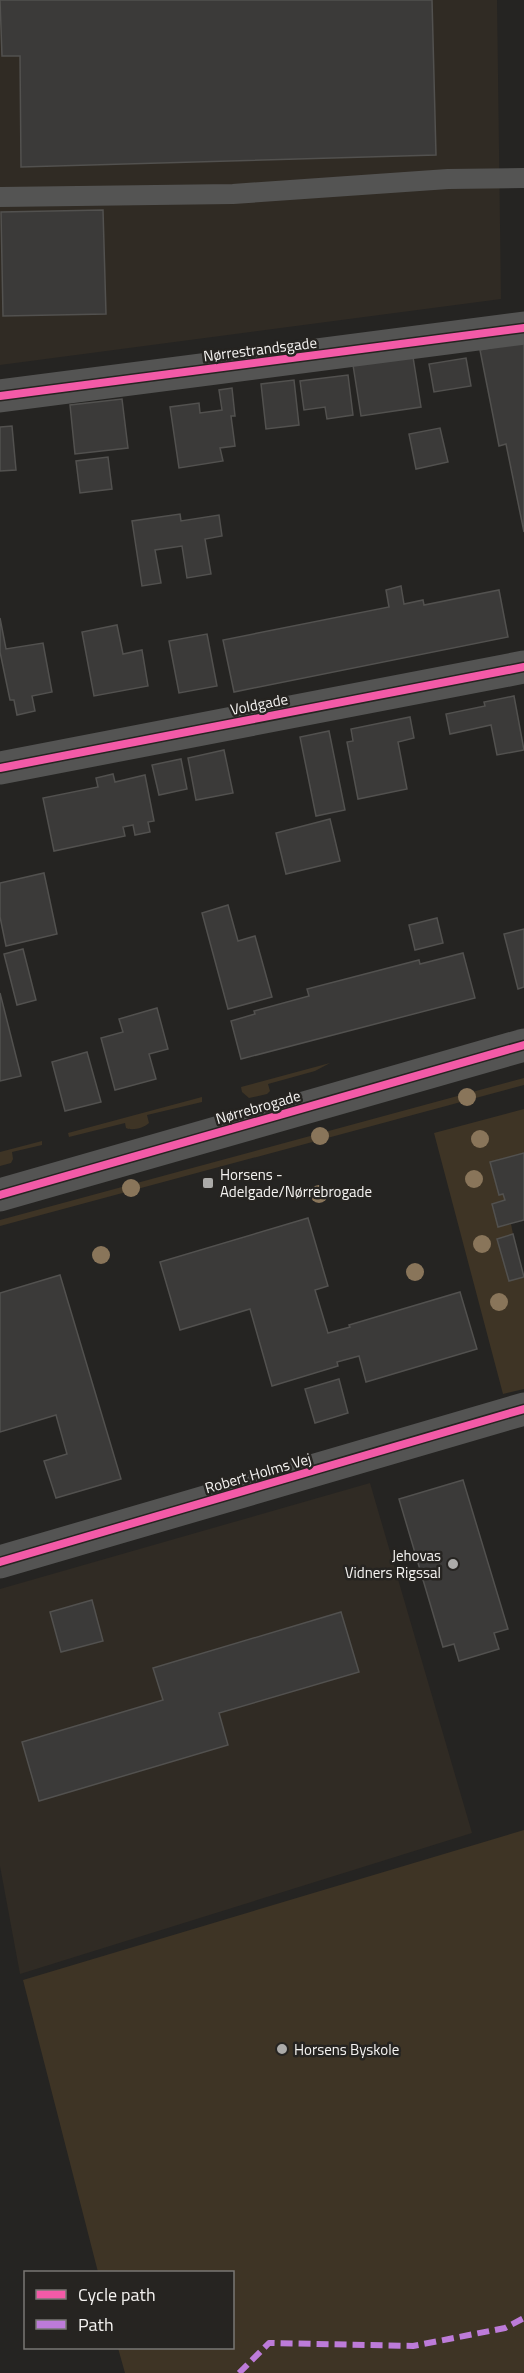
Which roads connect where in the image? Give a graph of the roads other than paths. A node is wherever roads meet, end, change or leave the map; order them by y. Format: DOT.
graph roads {
  1 [pos="524,178"];
  2 [pos="0,197"];
  3 [pos="524,328"];
  4 [pos="0,396"];
  5 [pos="524,667"];
  6 [pos="0,768"];
  7 [pos="524,1045"];
  8 [pos="0,1195"];
  9 [pos="522,1416"];
  10 [pos="0,1562"];
  1 -- 2 [label="lane"];
  3 -- 4 [label="street, Nørrestrandsgade"];
  5 -- 6 [label="street, Voldgade"];
  7 -- 8 [label="street, Nørrebrogade"];
  9 -- 10 [label="street, Robert Holms Vej"];
}
